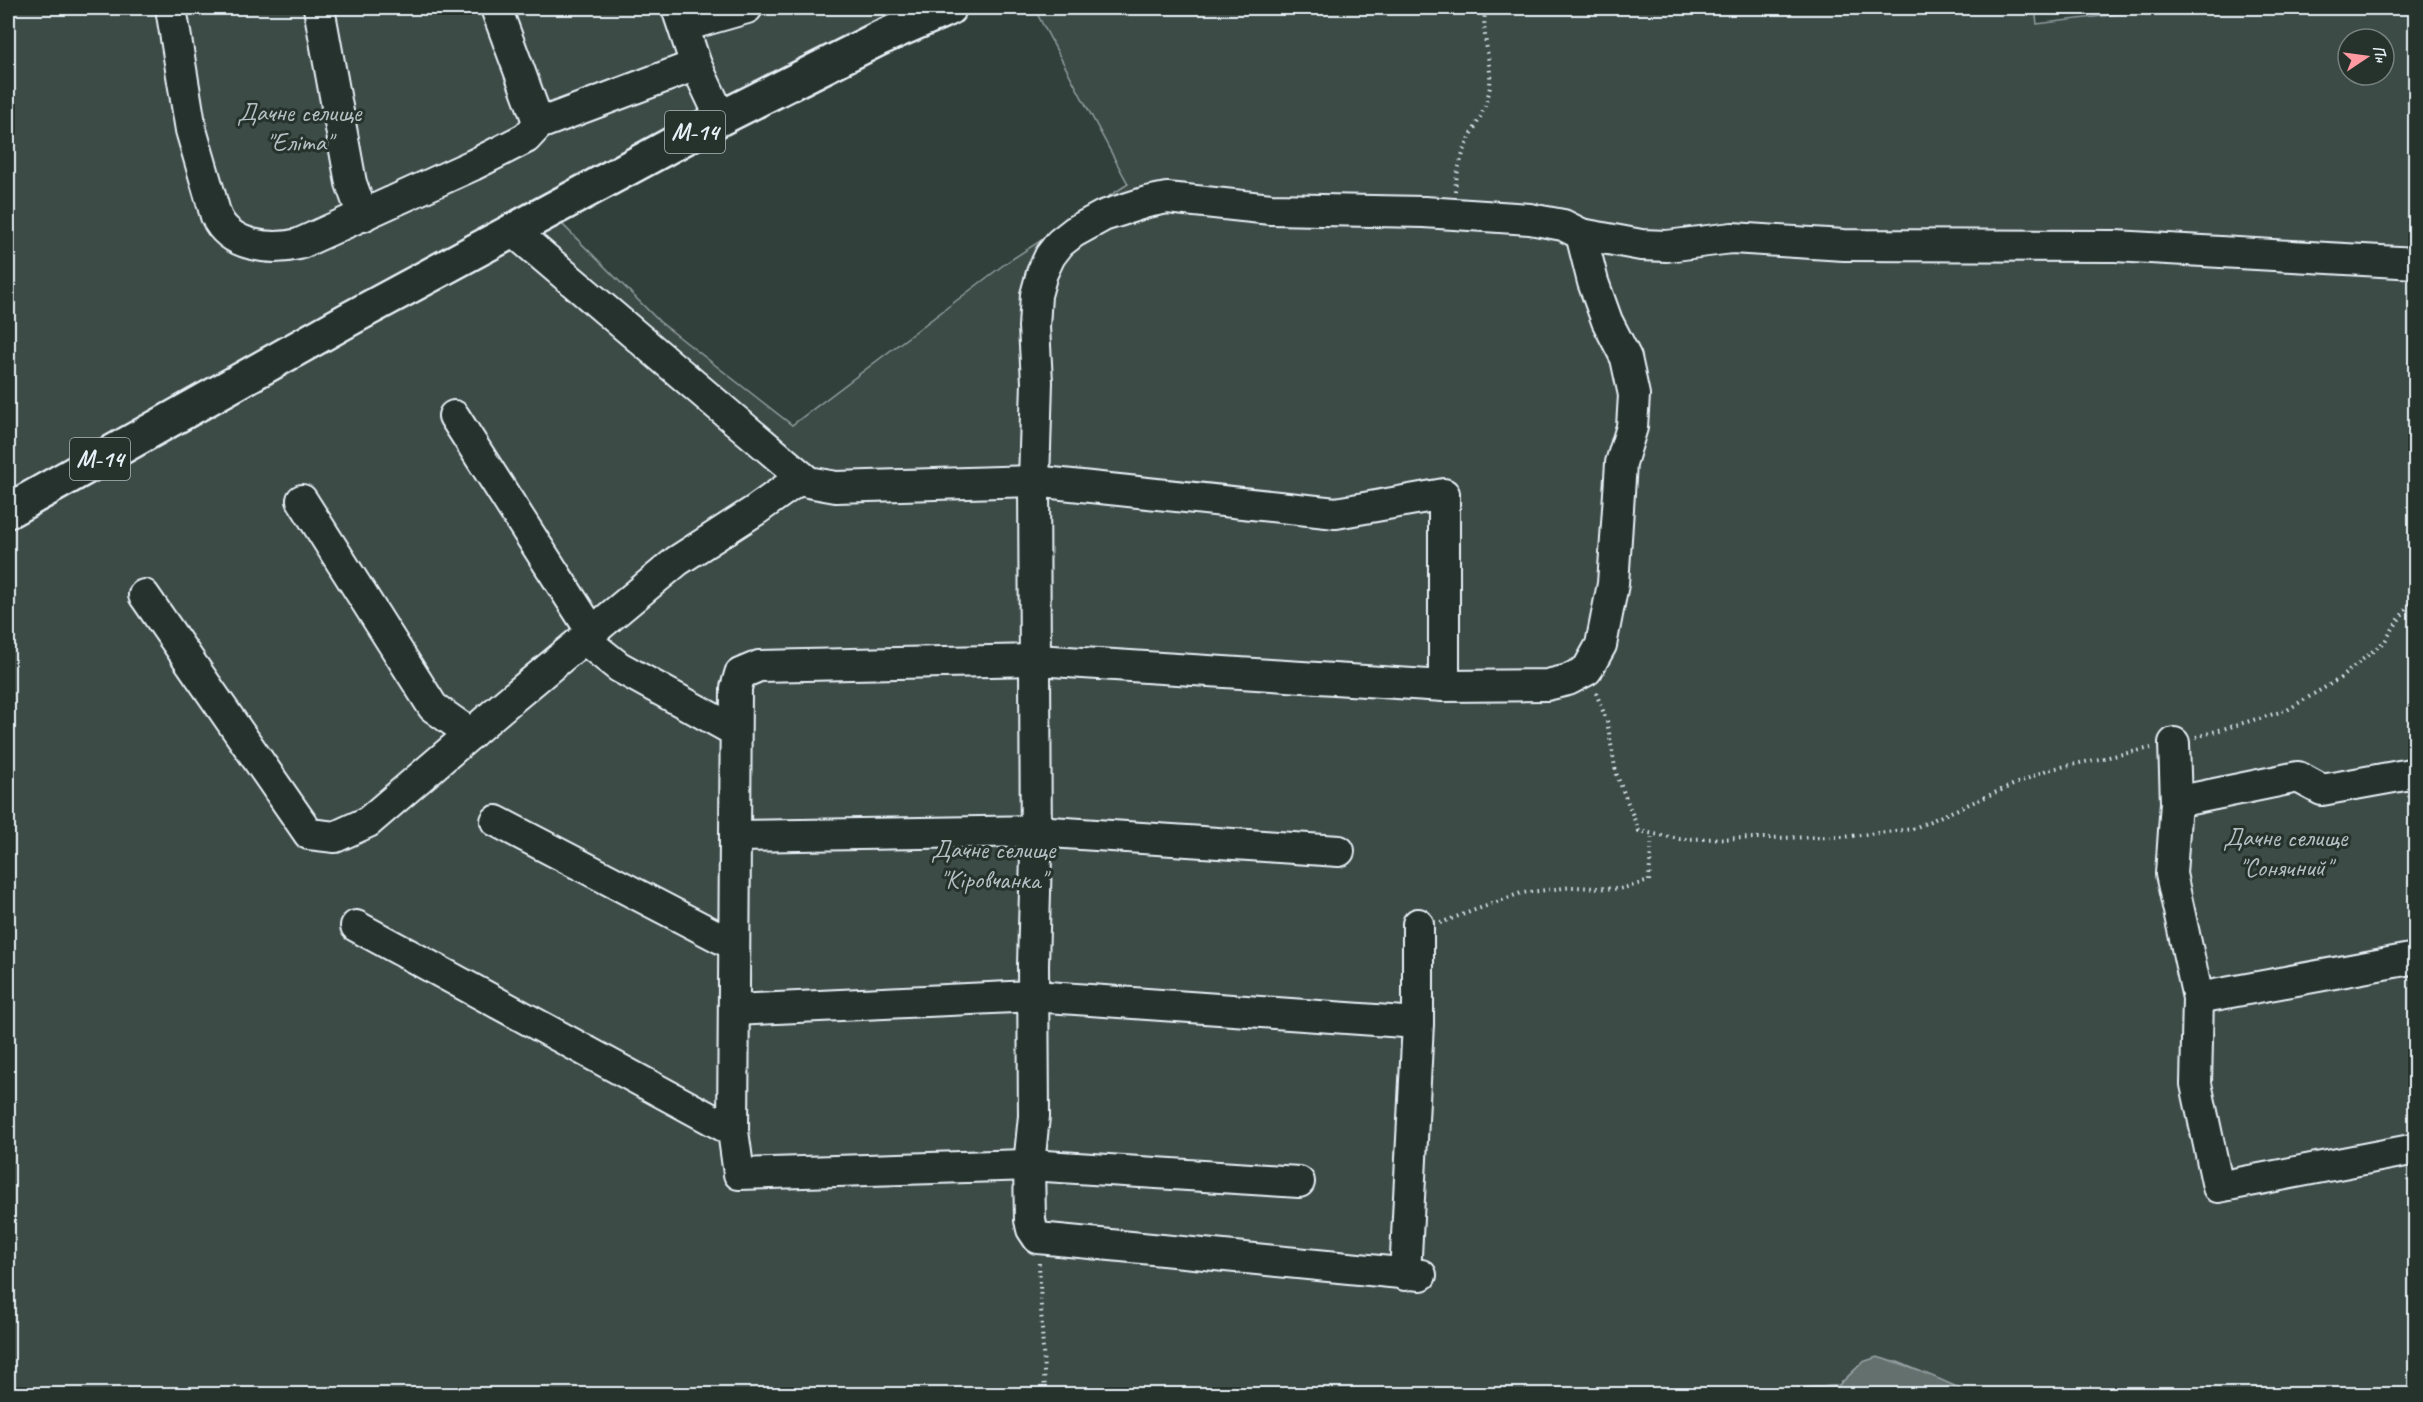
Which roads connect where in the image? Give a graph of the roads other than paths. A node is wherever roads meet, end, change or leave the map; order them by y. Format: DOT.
graph roads {
  1 [pos="171,8"];
  2 [pos="319,8"];
  3 [pos="496,8"];
  4 [pos="747,8"];
  5 [pos="949,8"];
  6 [pos="680,17"];
  7 [pos="696,65"];
  8 [pos="721,118"];
  9 [pos="538,124"];
  10 [pos="363,216"];
  11 [pos="512,230"];
  12 [pos="1581,234"];
  13 [pos="2415,264"];
  14 [pos="454,416"];
  15 [pos="802,477"];
  16 [pos="1034,481"];
  17 [pos="302,500"];
  18 [pos="8,511"];
  19 [pos="144,595"];
  20 [pos="588,635"];
  21 [pos="1036,660"];
  22 [pos="1444,686"];
  23 [pos="735,731"];
  24 [pos="471,734"];
  25 [pos="2174,743"];
  26 [pos="2415,773"];
  27 [pos="2176,802"];
  28 [pos="496,821"];
  29 [pos="1035,831"];
  30 [pos="735,836"];
  31 [pos="1339,851"];
  32 [pos="356,926"];
  33 [pos="1418,928"];
  34 [pos="734,945"];
  35 [pos="2415,958"];
  36 [pos="1033,996"];
  37 [pos="2198,998"];
  38 [pos="734,1011"];
  39 [pos="1418,1023"];
  40 [pos="733,1131"];
  41 [pos="2415,1149"];
  42 [pos="1029,1165"];
  43 [pos="1299,1182"];
  1 -- 10 [label="lane"];
  2 -- 10 [label="lane"];
  3 -- 9 [label="lane"];
  4 -- 6 [label="lane"];
  5 -- 8 [label="highway, М-14"];
  6 -- 7 [label="lane"];
  7 -- 8 [label="lane"];
  7 -- 9 [label="lane"];
  8 -- 11 [label="highway, М-14"];
  9 -- 10 [label="lane"];
  11 -- 15 [label="lane"];
  11 -- 18 [label="highway, М-14"];
  12 -- 13 [label="lane"];
  12 -- 16 [label="lane"];
  12 -- 22 [label="lane"];
  14 -- 20 [label="lane"];
  15 -- 16 [label="lane"];
  15 -- 20 [label="lane"];
  16 -- 21 [label="lane"];
  16 -- 22 [label="lane"];
  17 -- 24 [label="lane"];
  19 -- 24 [label="lane"];
  20 -- 23 [label="lane"];
  20 -- 24 [label="lane"];
  21 -- 22 [label="lane"];
  21 -- 23 [label="lane"];
  21 -- 29 [label="lane"];
  23 -- 30 [label="lane"];
  25 -- 27 [label="lane"];
  26 -- 27 [label="lane"];
  27 -- 37 [label="lane"];
  28 -- 34 [label="lane"];
  29 -- 30 [label="lane"];
  29 -- 31 [label="lane"];
  29 -- 36 [label="lane"];
  30 -- 34 [label="lane"];
  32 -- 40 [label="lane"];
  33 -- 39 [label="lane"];
  34 -- 38 [label="lane"];
  35 -- 37 [label="lane"];
  36 -- 38 [label="lane"];
  36 -- 39 [label="lane"];
  36 -- 42 [label="lane"];
  37 -- 41 [label="lane"];
  38 -- 40 [label="lane"];
  39 -- 42 [label="lane"];
  40 -- 42 [label="lane"];
  42 -- 43 [label="lane"];
}
